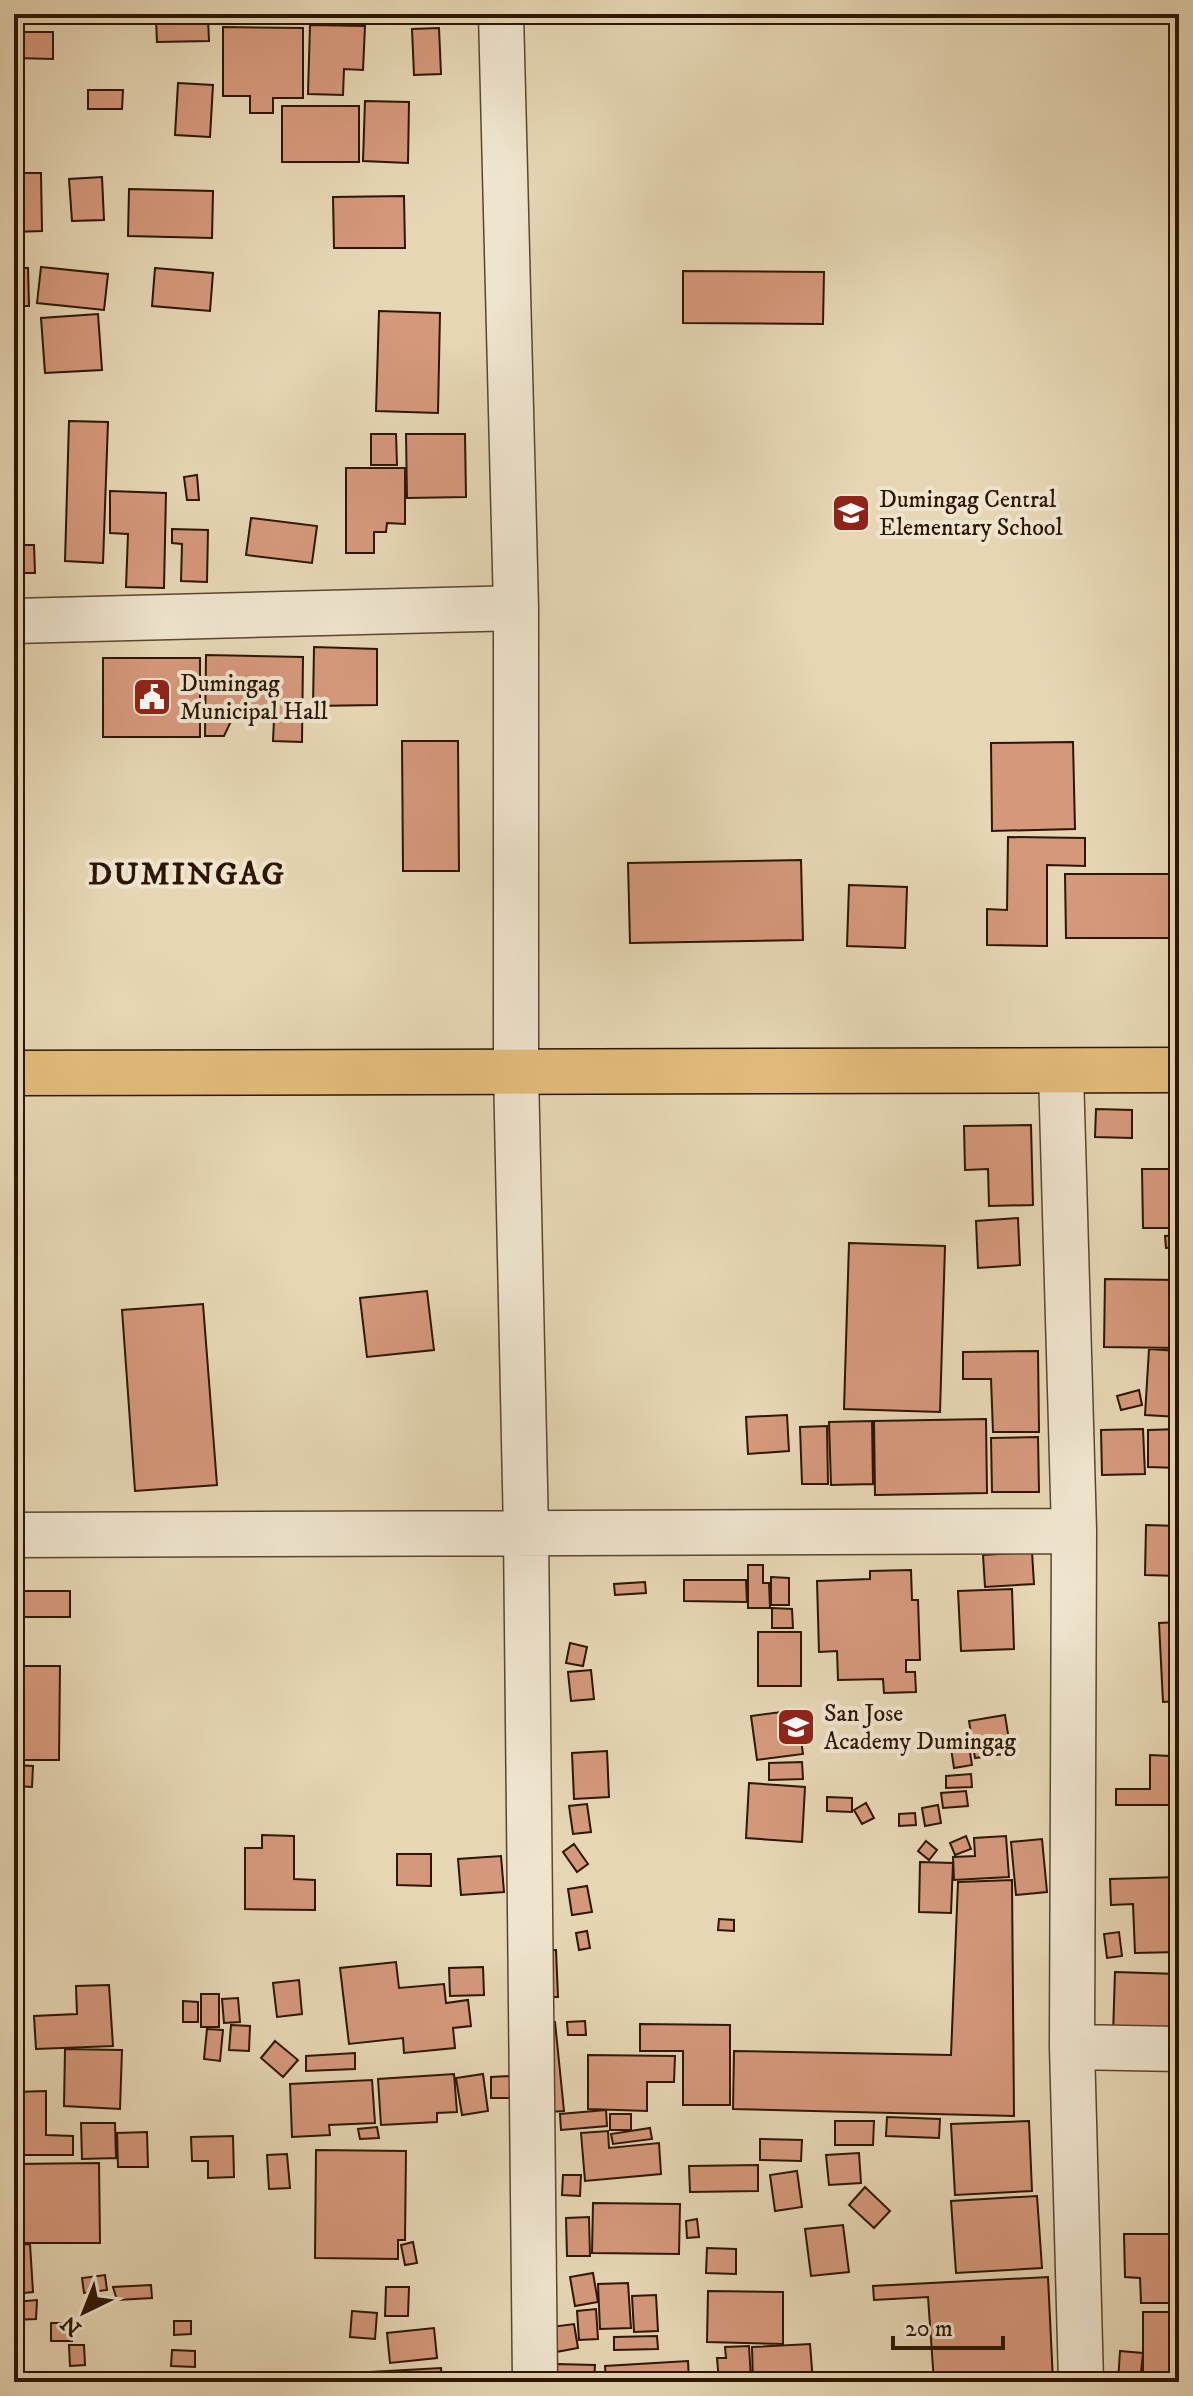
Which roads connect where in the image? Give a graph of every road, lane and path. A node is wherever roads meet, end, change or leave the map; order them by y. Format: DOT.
graph roads {
  1 [pos="501,14"];
  2 [pos="516,608"];
  3 [pos="14,621"];
  4 [pos="1179,1070"];
  5 [pos="516,1071"];
  6 [pos="1061,1072"];
  7 [pos="14,1073"];
  8 [pos="1074,1531"];
  9 [pos="526,1532"];
  10 [pos="14,1535"];
  11 [pos="1072,2047"];
  12 [pos="1179,2049"];
  13 [pos="535,2382"];
  14 [pos="1081,2382"];
  1 -- 2 [label="street"];
  2 -- 3 [label="street"];
  2 -- 5 [label="street"];
  4 -- 6 [label="main road"];
  5 -- 6 [label="main road"];
  5 -- 7 [label="main road"];
  5 -- 9 [label="street"];
  6 -- 8 [label="street"];
  8 -- 9 [label="street"];
  8 -- 11 [label="street"];
  9 -- 10 [label="street"];
  9 -- 13 [label="street"];
  11 -- 12 [label="street"];
  11 -- 14 [label="street"];
}
